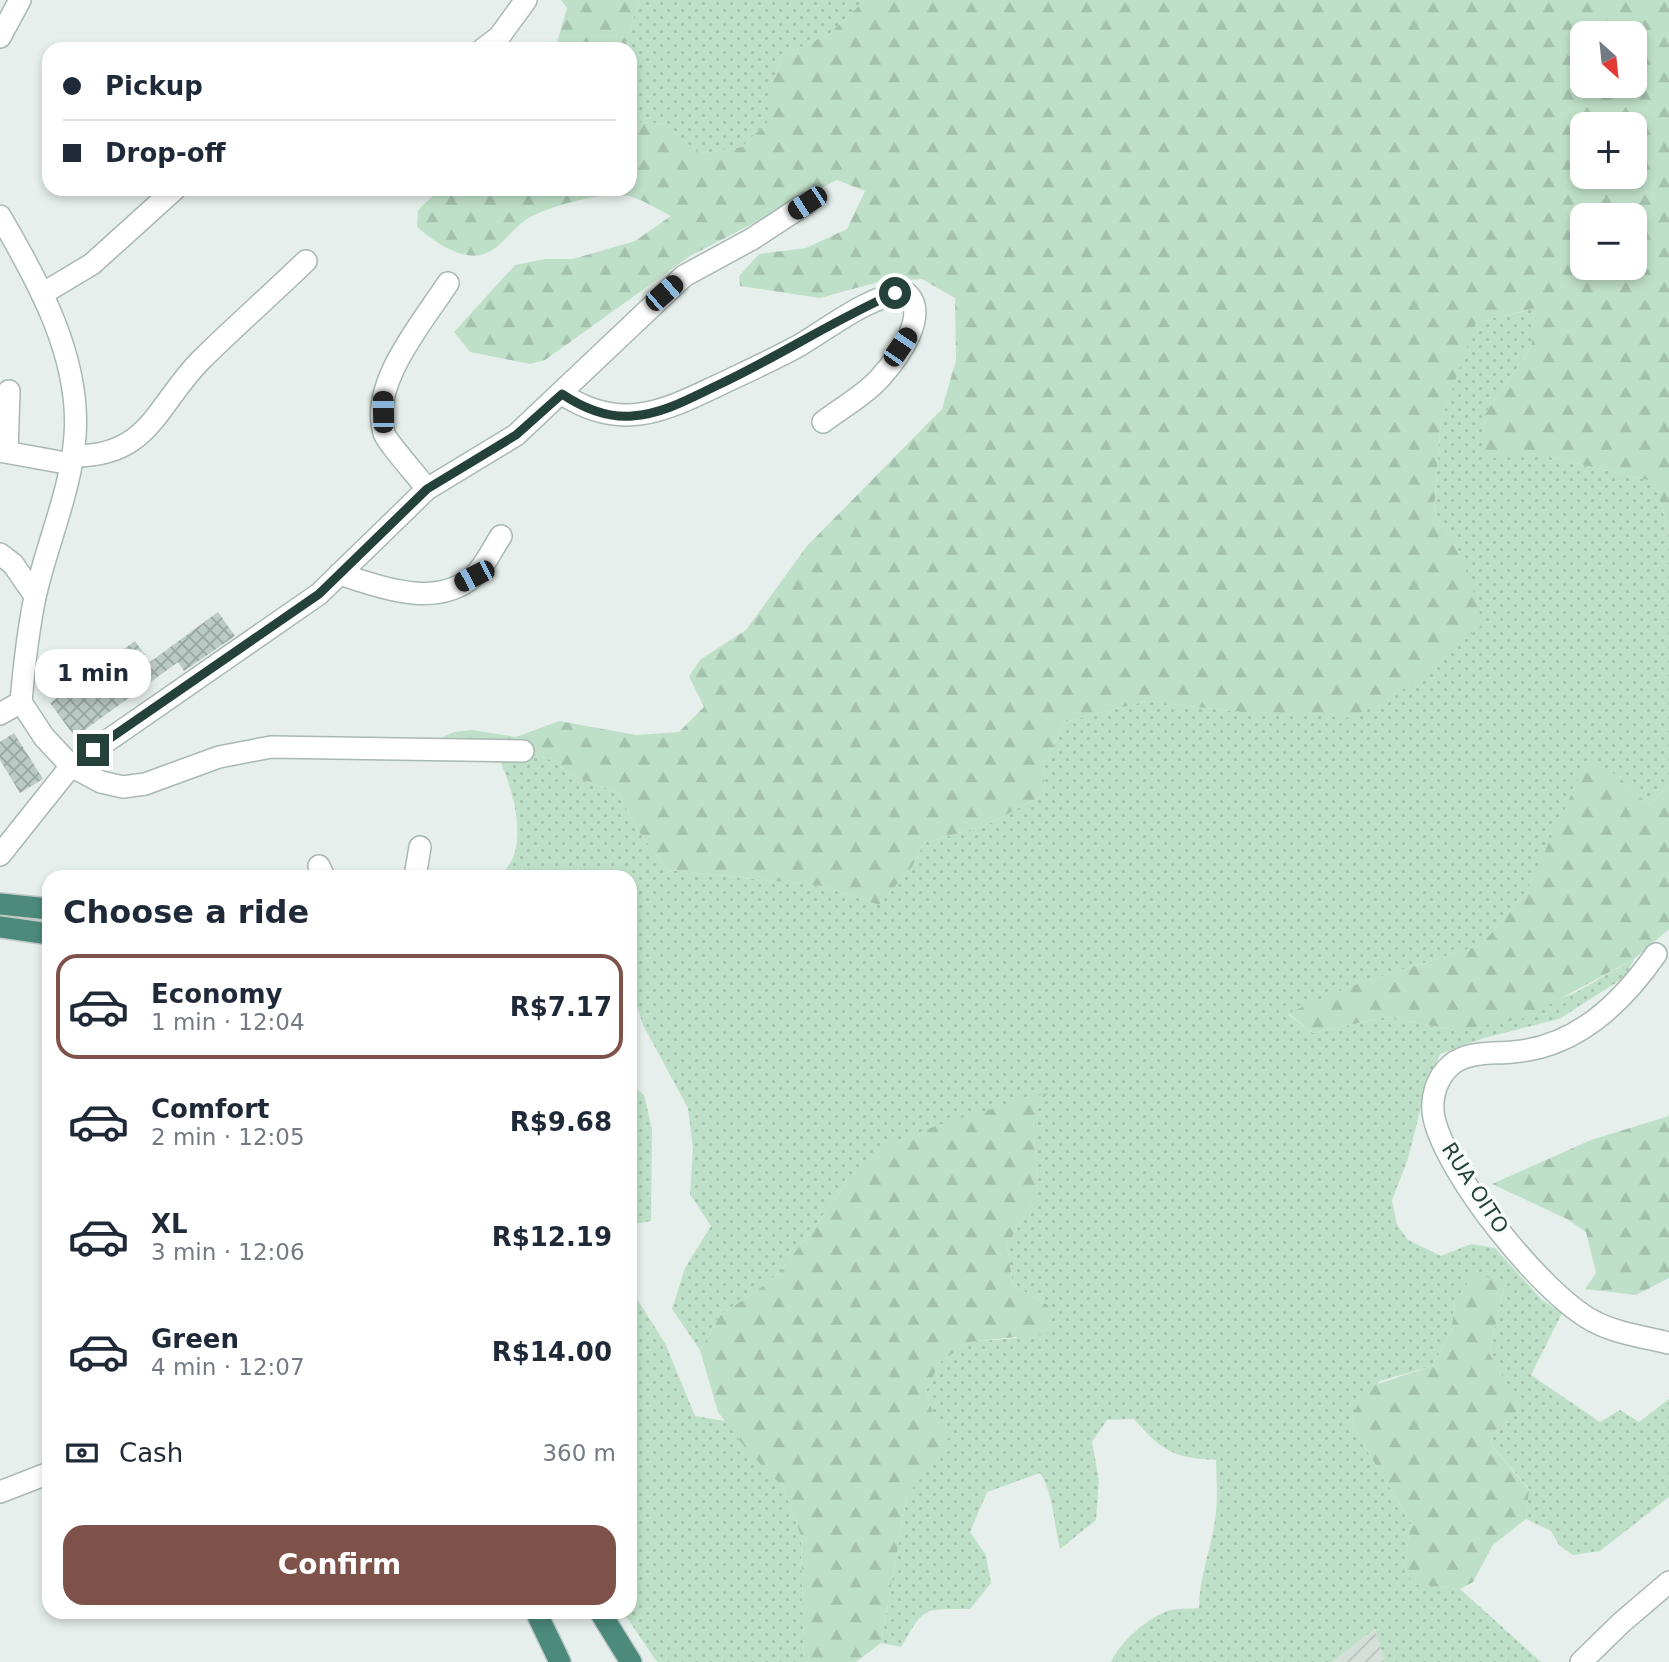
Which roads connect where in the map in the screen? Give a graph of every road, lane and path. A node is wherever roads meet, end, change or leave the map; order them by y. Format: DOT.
graph roads {
  1 [pos="20,0"];
  2 [pos="526,0"];
  3 [pos="0,37"];
  4 [pos="492,42"];
  5 [pos="167,196"];
  6 [pos="807,203"];
  7 [pos="0,216"];
  8 [pos="7,241"];
  9 [pos="306,261"];
  10 [pos="448,283"];
  11 [pos="42,294"];
  12 [pos="9,391"];
  13 [pos="562,394"];
  14 [pos="823,422"];
  15 [pos="4,452"];
  16 [pos="72,460"];
  17 [pos="427,489"];
  18 [pos="501,536"];
  19 [pos="0,554"];
  20 [pos="339,574"];
  21 [pos="35,596"];
  22 [pos="21,702"];
  23 [pos="0,714"];
  24 [pos="523,751"];
  25 [pos="71,766"];
  26 [pos="420,848"];
  27 [pos="0,855"];
  28 [pos="416,870"];
  29 [pos="0,904"];
  30 [pos="42,908"];
  31 [pos="0,928"];
  32 [pos="42,933"];
  33 [pos="1656,954"];
  34 [pos="1669,1343"];
  35 [pos="42,1476"];
  36 [pos="0,1492"];
  37 [pos="1669,1583"];
  38 [pos="539,1619"];
  39 [pos="604,1619"];
  40 [pos="560,1662"];
  41 [pos="631,1662"];
  42 [pos="1581,1662"];
  1 -- 3 [label="street"];
  2 -- 4 [label="street"];
  5 -- 11 [label="street"];
  6 -- 13 [label="street"];
  7 -- 8 [label="street"];
  8 -- 11 [label="street"];
  9 -- 16 [label="street"];
  10 -- 17 [label="street"];
  11 -- 16 [label="street"];
  12 -- 15 [label="street"];
  13 -- 14 [label="street"];
  13 -- 17 [label="street"];
  15 -- 16 [label="street"];
  16 -- 21 [label="street"];
  17 -- 20 [label="street"];
  18 -- 20 [label="street"];
  19 -- 21 [label="street"];
  20 -- 25 [label="street"];
  21 -- 22 [label="street"];
  22 -- 23 [label="street"];
  22 -- 25 [label="street"];
  24 -- 25 [label="street"];
  25 -- 27 [label="street"];
  26 -- 28 [label="street"];
  29 -- 30 [label="highway"];
  31 -- 32 [label="highway"];
  33 -- 34 [label="street, RUA OITO"];
  35 -- 36 [label="street"];
  37 -- 42 [label="street"];
  38 -- 40 [label="highway"];
  39 -- 41 [label="highway"];
}
